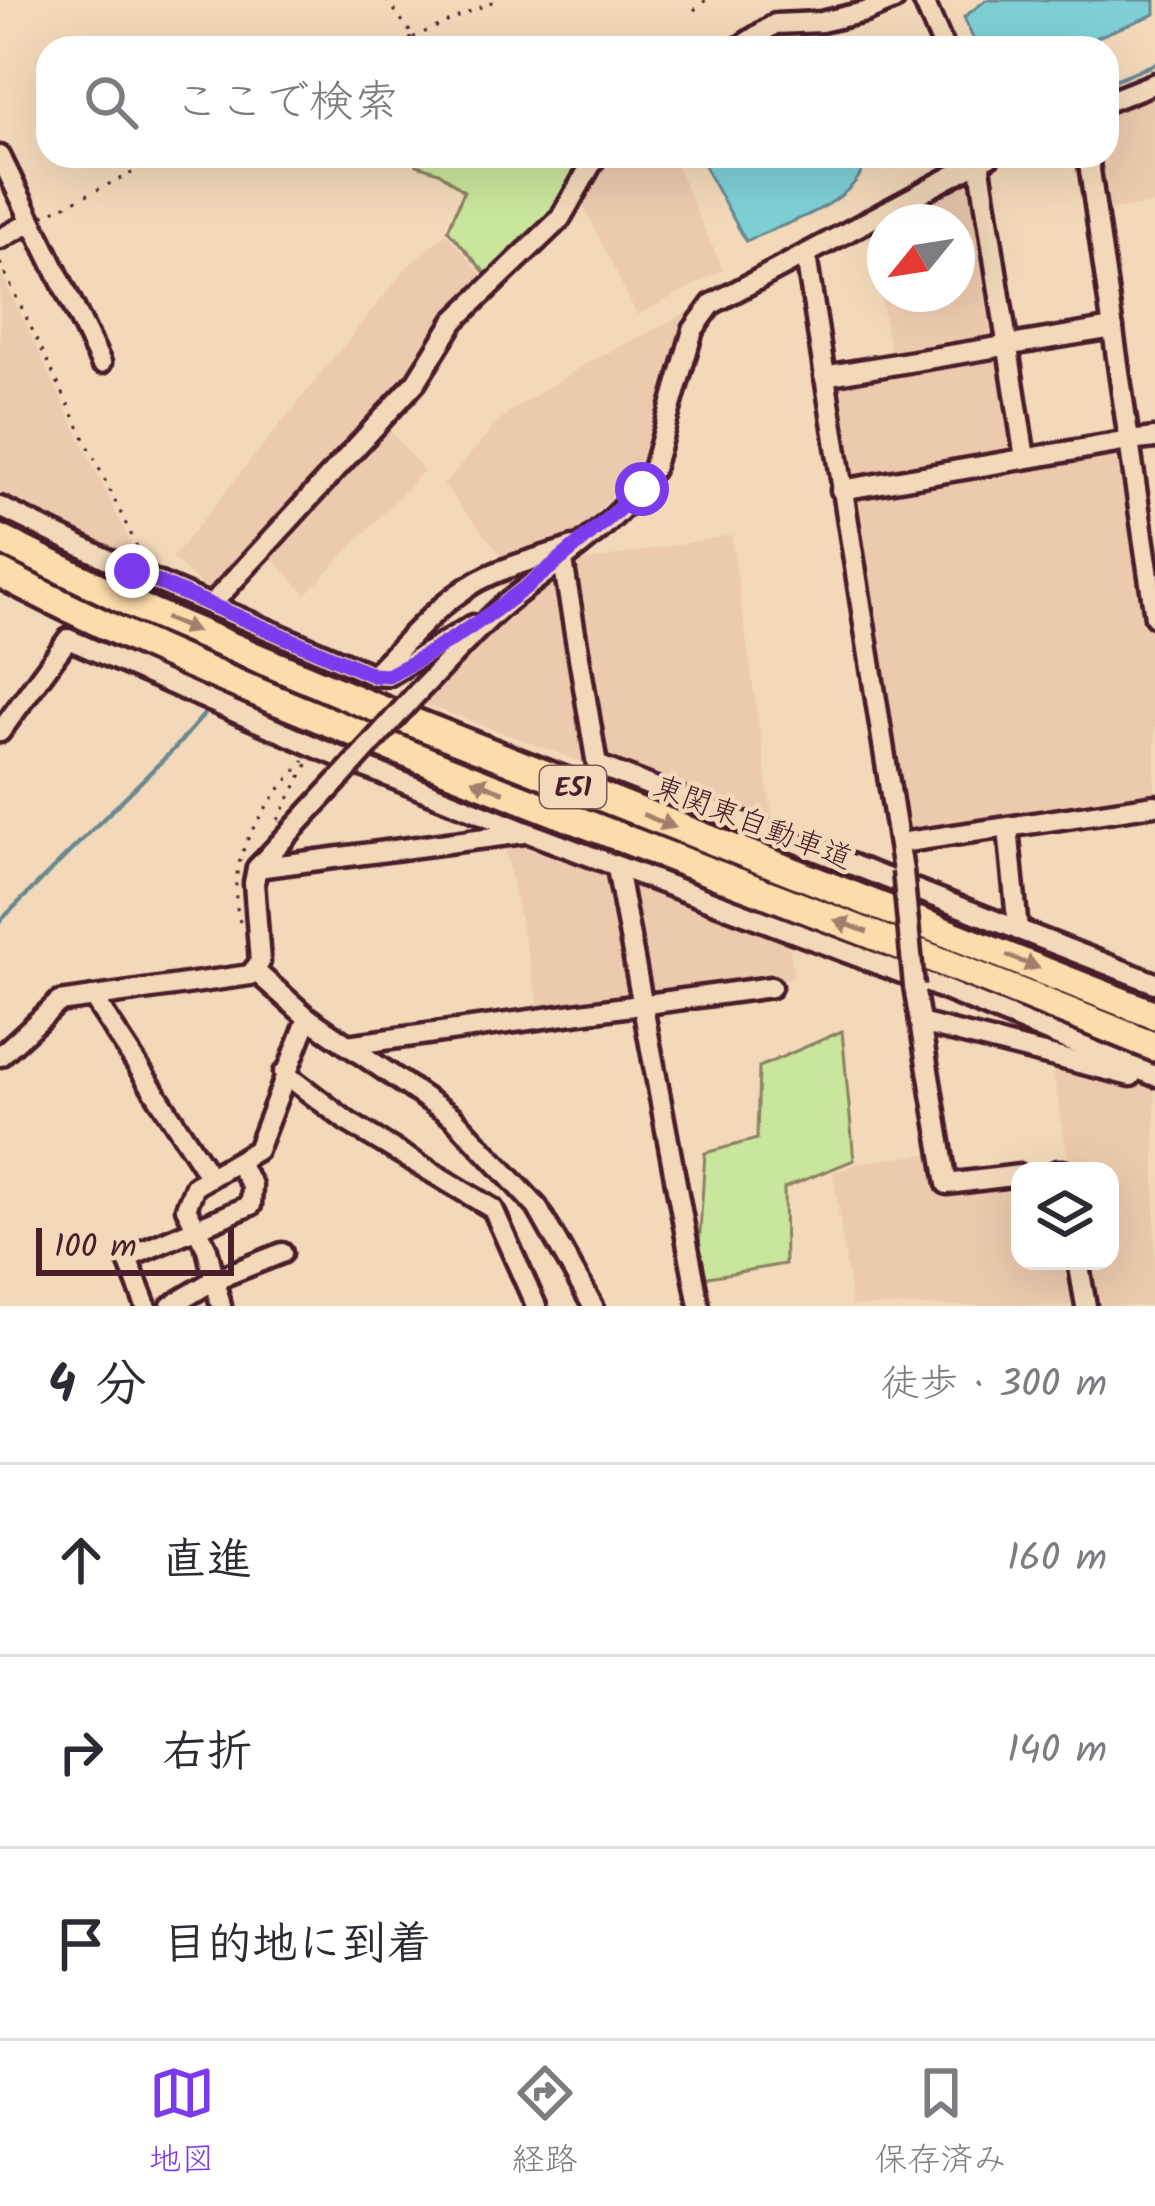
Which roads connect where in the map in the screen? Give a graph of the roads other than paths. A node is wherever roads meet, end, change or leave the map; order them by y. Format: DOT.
graph roads {
  1 [pos="894,0"];
  2 [pos="923,0"];
  3 [pos="756,36"];
  4 [pos="939,36"];
  5 [pos="1155,83"];
  6 [pos="1119,97"];
  7 [pos="0,157"];
  8 [pos="589,168"];
  9 [pos="967,168"];
  10 [pos="985,168"];
  11 [pos="1090,168"];
  12 [pos="31,222"];
  13 [pos="0,239"];
  14 [pos="806,256"];
  15 [pos="1113,328"];
  16 [pos="1008,346"];
  17 [pos="101,363"];
  18 [pos="824,376"];
  19 [pos="1155,438"];
  20 [pos="1130,441"];
  21 [pos="1025,458"];
  22 [pos="841,490"];
  23 [pos="0,507"];
  24 [pos="0,539"];
  25 [pos="578,545"];
  26 [pos="563,561"];
  27 [pos="0,573"];
  28 [pos="211,605"];
  29 [pos="501,608"];
  30 [pos="1155,617"];
  31 [pos="373,675"];
  32 [pos="0,732"];
  33 [pos="1155,805"];
  34 [pos="1008,827"];
  35 [pos="529,832"];
  36 [pos="900,843"];
  37 [pos="257,868"];
  38 [pos="617,868"];
  39 [pos="1018,930"];
  40 [pos="254,970"];
  41 [pos="1155,983"];
  42 [pos="771,987"];
  43 [pos="93,997"];
  44 [pos="645,1006"];
  45 [pos="1155,1016"];
  46 [pos="308,1018"];
  47 [pos="920,1023"];
  48 [pos="347,1045"];
  49 [pos="1155,1047"];
  50 [pos="0,1055"];
  51 [pos="284,1073"];
  52 [pos="1155,1077"];
  53 [pos="237,1162"];
  54 [pos="1011,1176"];
  55 [pos="210,1177"];
  56 [pos="197,1230"];
  57 [pos="282,1253"];
  58 [pos="1080,1270"];
  59 [pos="214,1280"];
  60 [pos="146,1306"];
  61 [pos="171,1306"];
  62 [pos="221,1306"];
  63 [pos="536,1306"];
  64 [pos="593,1306"];
  65 [pos="699,1306"];
  66 [pos="1086,1306"];
  1 -- 3 [label="street"];
  2 -- 4 [label="street"];
  5 -- 6 [label="street"];
  7 -- 12 [label="street"];
  8 -- 28 [label="street"];
  9 -- 14 [label="street"];
  10 -- 16 [label="street"];
  11 -- 15 [label="street"];
  12 -- 13 [label="street"];
  12 -- 17 [label="street"];
  14 -- 18 [label="street"];
  14 -- 25 [label="street"];
  15 -- 16 [label="street"];
  15 -- 20 [label="street"];
  16 -- 18 [label="street"];
  16 -- 21 [label="street"];
  18 -- 22 [label="street"];
  19 -- 20 [label="street"];
  20 -- 21 [label="street"];
  20 -- 30 [label="street"];
  21 -- 22 [label="street"];
  22 -- 36 [label="street"];
  23 -- 28 [label="street"];
  24 -- 45 [label="highway, 東関東自動車道 / E51, one-way"];
  25 -- 26 [label="street"];
  25 -- 31 [label="street"];
  26 -- 29 [label="street"];
  26 -- 39 [label="street"];
  49 -- 27 [label="highway, 東関東自動車道 / E51, one-way"];
  28 -- 31 [label="street"];
  29 -- 31 [label="street"];
  29 -- 37 [label="street, bridge"];
  32 -- 35 [label="street"];
  33 -- 34 [label="street"];
  34 -- 36 [label="street"];
  34 -- 39 [label="street"];
  35 -- 37 [label="street"];
  35 -- 38 [label="street"];
  36 -- 47 [label="street, bridge"];
  37 -- 40 [label="street"];
  38 -- 44 [label="street"];
  38 -- 52 [label="street"];
  39 -- 41 [label="street"];
  40 -- 43 [label="street"];
  40 -- 46 [label="street"];
  42 -- 44 [label="street"];
  43 -- 50 [label="street"];
  43 -- 55 [label="street"];
  44 -- 48 [label="street"];
  44 -- 65 [label="street"];
  46 -- 48 [label="street"];
  46 -- 51 [label="street"];
  47 -- 52 [label="street"];
  47 -- 54 [label="street"];
  48 -- 64 [label="street"];
  51 -- 53 [label="street"];
  51 -- 63 [label="street"];
  53 -- 55 [label="street"];
  53 -- 56 [label="street"];
  55 -- 56 [label="street"];
  56 -- 59 [label="street"];
  56 -- 60 [label="street"];
  57 -- 59 [label="street"];
  58 -- 66 [label="street"];
  59 -- 61 [label="street"];
  59 -- 62 [label="street"];
}
